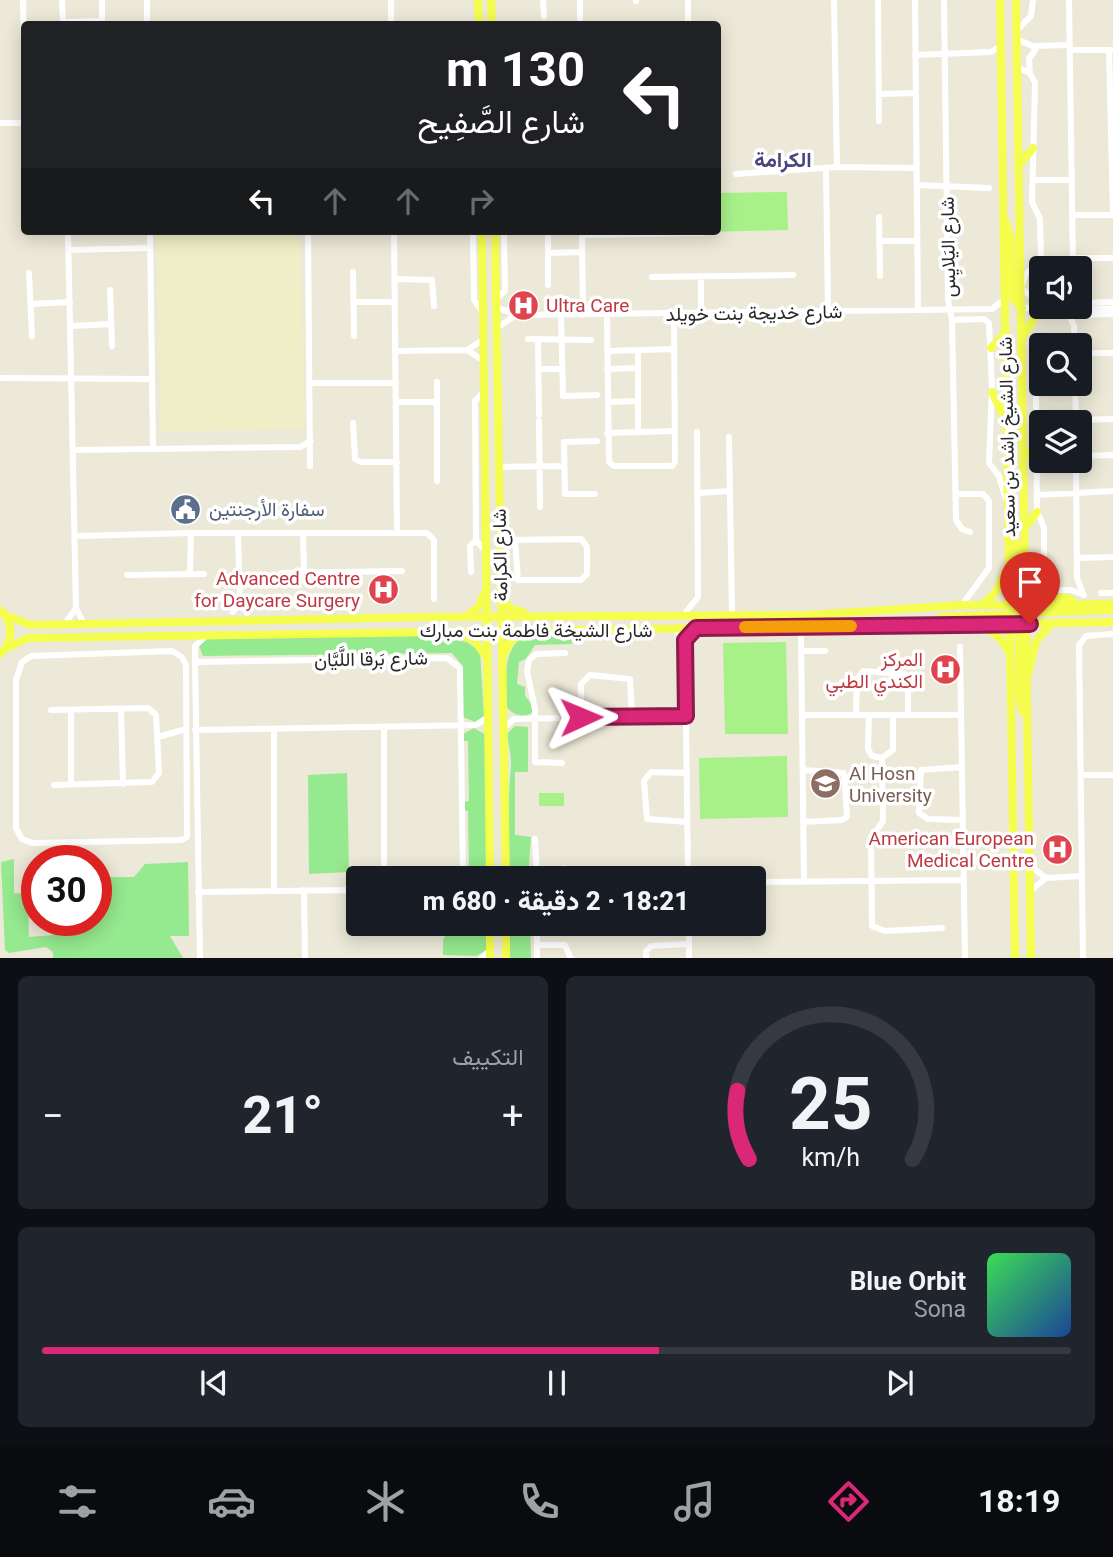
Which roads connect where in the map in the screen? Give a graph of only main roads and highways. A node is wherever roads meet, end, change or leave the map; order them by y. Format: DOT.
graph roads {
  1 [pos="478,0"];
  2 [pos="491,0"];
  3 [pos="1000,0"];
  4 [pos="1016,0"];
  5 [pos="479,21"];
  6 [pos="492,21"];
  7 [pos="1033,148"];
  8 [pos="1018,164"];
  9 [pos="1004,218"];
  10 [pos="482,235"];
  11 [pos="495,235"];
  12 [pos="1022,308"];
  13 [pos="1033,319"];
  14 [pos="1006,332"];
  15 [pos="1021,340"];
  16 [pos="991,348"];
  17 [pos="992,392"];
  18 [pos="1007,423"];
  19 [pos="1024,449"];
  20 [pos="1029,454"];
  21 [pos="1037,512"];
  22 [pos="1026,526"];
  23 [pos="1009,528"];
  24 [pos="1026,548"];
  25 [pos="1008,564"];
  26 [pos="488,581"];
  27 [pos="500,588"];
  28 [pos="1086,600"];
  29 [pos="983,604"];
  30 [pos="1113,604"];
  31 [pos="1113,610"];
  32 [pos="3,613"];
  33 [pos="1017,614"];
  34 [pos="536,616"];
  35 [pos="464,617"];
  36 [pos="488,617"];
  37 [pos="501,617"];
  38 [pos="1113,622"];
  39 [pos="978,623"];
  40 [pos="930,624"];
  41 [pos="1051,624"];
  42 [pos="488,629"];
  43 [pos="501,629"];
  44 [pos="528,629"];
  45 [pos="441,630"];
  46 [pos="3,652"];
  47 [pos="1009,654"];
  48 [pos="488,661"];
  49 [pos="501,662"];
  50 [pos="1026,681"];
  51 [pos="1026,719"];
  52 [pos="490,866"];
  53 [pos="506,866"];
  54 [pos="490,936"];
  55 [pos="506,936"];
  56 [pos="490,954"];
  57 [pos="506,958"];
  58 [pos="1015,958"];
  59 [pos="1031,958"];
  1 -- 5 [label="main road"];
  2 -- 6 [label="main road"];
  3 -- 9 [label="main road, شارع الشيخ راشد بن سعيد"];
  4 -- 8 [label="main road, شارع الشيخ راشد بن سعيد"];
  7 -- 8 [label="main road"];
  8 -- 12 [label="main road, شارع الشيخ راشد بن سعيد"];
  9 -- 12 [label="main road"];
  9 -- 14 [label="main road, شارع الشيخ راشد بن سعيد"];
  10 -- 26 [label="main road, شارع الكرامة"];
  11 -- 27 [label="main road, شارع الكرامة"];
  12 -- 15 [label="main road, شارع الشيخ راشد بن سعيد"];
  13 -- 15 [label="main road"];
  14 -- 16 [label="main road"];
  14 -- 18 [label="main road, شارع الشيخ راشد بن سعيد"];
  15 -- 19 [label="main road, شارع الشيخ راشد بن سعيد"];
  17 -- 18 [label="main road"];
  18 -- 23 [label="main road, شارع الشيخ راشد بن سعيد"];
  19 -- 20 [label="main road"];
  19 -- 22 [label="main road, شارع الشيخ راشد بن سعيد"];
  21 -- 22 [label="main road"];
  22 -- 24 [label="main road, شارع الشيخ راشد بن سعيد"];
  23 -- 25 [label="main road, شارع الشيخ راشد بن سعيد"];
  23 -- 33 [label="main road"];
  24 -- 28 [label="main road"];
  24 -- 33 [label="main road, شارع الشيخ راشد بن سعيد"];
  25 -- 29 [label="main road"];
  25 -- 33 [label="main road, شارع الشيخ راشد بن سعيد"];
  26 -- 35 [label="main road"];
  26 -- 36 [label="main road, شارع الكرامة"];
  27 -- 34 [label="main road"];
  27 -- 37 [label="main road, شارع الكرامة"];
  28 -- 30 [label="main road, شارع الشيخة فاطمة بنت مبارك"];
  28 -- 33 [label="main road, شارع الشيخة فاطمة بنت مبارك"];
  29 -- 33 [label="main road, شارع الشيخة فاطمة بنت مبارك"];
  29 -- 34 [label="main road, شارع الشيخة فاطمة بنت مبارك"];
  31 -- 33 [label="main road"];
  32 -- 35 [label="main road, شارع الشيخة فاطمة بنت مبارك"];
  32 -- 46 [label="main road"];
  33 -- 39 [label="main road, شارع الشيخة فاطمة بنت مبارك"];
  33 -- 40 [label="main road"];
  33 -- 41 [label="main road, شارع الشيخة فاطمة بنت مبارك"];
  33 -- 47 [label="main road, شارع الشيخ راشد بن سعيد"];
  33 -- 50 [label="main road, شارع الشيخ راشد بن سعيد"];
  33 -- 51 [label="main road"];
  34 -- 37 [label="main road, شارع الشيخة فاطمة بنت مبارك"];
  35 -- 36 [label="main road, شارع الشيخة فاطمة بنت مبارك"];
  36 -- 37 [label="main road, شارع الشيخة فاطمة بنت مبارك"];
  36 -- 42 [label="main road, شارع الكرامة"];
  37 -- 43 [label="main road, شارع الكرامة"];
  38 -- 41 [label="main road, شارع الشيخة فاطمة بنت مبارك"];
  39 -- 40 [label="main road, شارع الشيخة فاطمة بنت مبارك"];
  39 -- 47 [label="main road"];
  40 -- 44 [label="main road, شارع الشيخة فاطمة بنت مبارك"];
  41 -- 50 [label="main road"];
  42 -- 43 [label="main road, شارع الشيخة فاطمة بنت مبارك"];
  42 -- 45 [label="main road, شارع الشيخة فاطمة بنت مبارك"];
  42 -- 48 [label="main road, شارع الكرامة"];
  43 -- 44 [label="main road, شارع الشيخة فاطمة بنت مبارك"];
  43 -- 49 [label="main road, شارع الكرامة"];
  44 -- 49 [label="main road"];
  45 -- 46 [label="main road, شارع الشيخة فاطمة بنت مبارك"];
  45 -- 48 [label="main road"];
  47 -- 58 [label="main road, شارع الشيخ راشد بن سعيد"];
  48 -- 52 [label="main road, شارع الكرامة"];
  49 -- 53 [label="main road, شارع الكرامة"];
  50 -- 51 [label="main road, شارع الشيخ راشد بن سعيد"];
  51 -- 59 [label="main road, شارع الشيخ راشد بن سعيد"];
  54 -- 56 [label="main road"];
  55 -- 57 [label="main road"];
}
